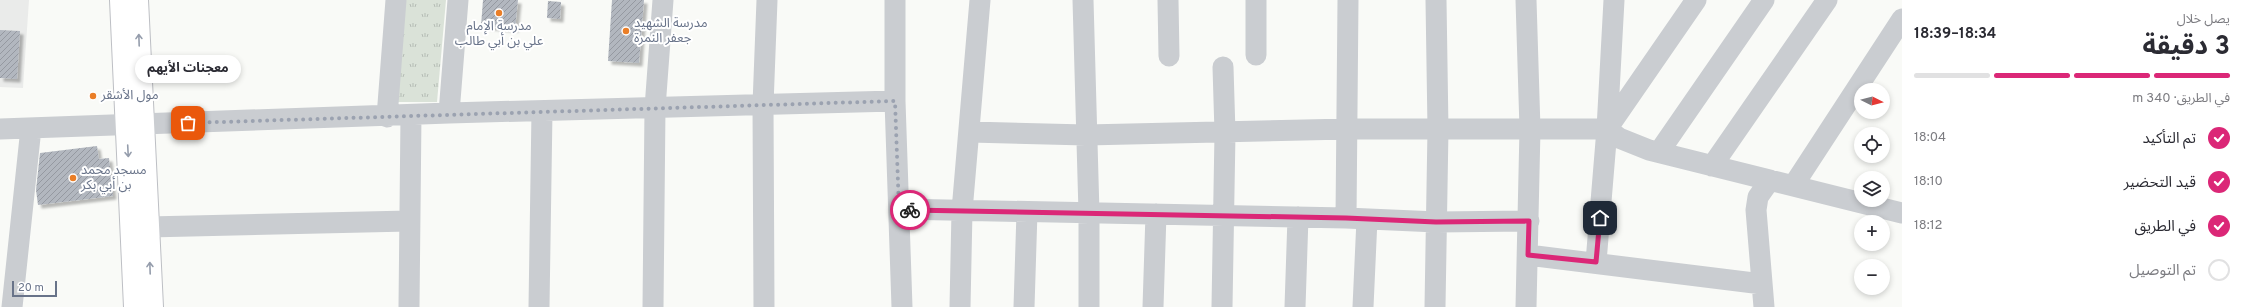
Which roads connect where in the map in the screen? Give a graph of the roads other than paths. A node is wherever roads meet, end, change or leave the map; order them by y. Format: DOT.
graph roads {
  1 [pos="121,0"];
  2 [pos="137,0"];
  3 [pos="391,0"];
  4 [pos="458,0"];
  5 [pos="663,0"];
  6 [pos="767,0"];
  7 [pos="895,0"];
  8 [pos="980,0"];
  9 [pos="1083,0"];
  10 [pos="1168,0"];
  11 [pos="1256,0"];
  12 [pos="1348,0"];
  13 [pos="1436,0"];
  14 [pos="1526,0"];
  15 [pos="1614,0"];
  16 [pos="1696,0"];
  17 [pos="1764,0"];
  18 [pos="1827,0"];
  19 [pos="1902,19"];
  20 [pos="1256,55"];
  21 [pos="1169,56"];
  22 [pos="1223,67"];
  23 [pos="895,101"];
  24 [pos="763,104"];
  25 [pos="655,108"];
  26 [pos="542,111"];
  27 [pos="449,113"];
  28 [pos="411,115"];
  29 [pos="387,116"];
  30 [pos="135,124"];
  31 [pos="31,128"];
  32 [pos="0,129"];
  33 [pos="1348,129"];
  34 [pos="1438,129"];
  35 [pos="1530,129"];
  36 [pos="1607,129"];
  37 [pos="970,132"];
  38 [pos="1225,133"];
  39 [pos="1086,135"];
  40 [pos="1659,152"];
  41 [pos="1712,166"];
  42 [pos="1770,180"];
  43 [pos="1793,186"];
  44 [pos="899,210"];
  45 [pos="962,211"];
  46 [pos="1027,212"];
  47 [pos="1089,213"];
  48 [pos="1902,213"];
  49 [pos="1156,214"];
  50 [pos="1224,216"];
  51 [pos="1298,217"];
  52 [pos="1346,218"];
  53 [pos="1367,219"];
  54 [pos="1529,221"];
  55 [pos="410,222"];
  56 [pos="1436,222"];
  57 [pos="148,227"];
  58 [pos="1528,255"];
  59 [pos="1596,262"];
  60 [pos="1762,284"];
  61 [pos="12,307"];
  62 [pos="135,307"];
  63 [pos="152,307"];
  64 [pos="409,307"];
  65 [pos="539,307"];
  66 [pos="653,307"];
  67 [pos="764,307"];
  68 [pos="902,307"];
  69 [pos="960,307"];
  70 [pos="1024,307"];
  71 [pos="1089,307"];
  72 [pos="1153,307"];
  73 [pos="1222,307"];
  74 [pos="1295,307"];
  75 [pos="1363,307"];
  76 [pos="1435,307"];
  77 [pos="1526,307"];
  78 [pos="1766,307"];
  1 -- 30 [label="main road"];
  30 -- 2 [label="main road, one-way"];
  3 -- 29 [label="street"];
  4 -- 27 [label="street"];
  5 -- 25 [label="street"];
  6 -- 24 [label="street"];
  7 -- 23 [label="street"];
  8 -- 37 [label="street"];
  9 -- 39 [label="street"];
  10 -- 21 [label="street"];
  11 -- 20 [label="street"];
  12 -- 33 [label="street"];
  13 -- 34 [label="street"];
  14 -- 35 [label="street"];
  15 -- 36 [label="street"];
  16 -- 36 [label="street"];
  17 -- 40 [label="street"];
  18 -- 41 [label="street"];
  19 -- 43 [label="street"];
  22 -- 38 [label="street"];
  23 -- 24 [label="street"];
  23 -- 44 [label="street"];
  24 -- 25 [label="street"];
  24 -- 67 [label="street"];
  25 -- 26 [label="street"];
  25 -- 66 [label="street"];
  26 -- 27 [label="street"];
  26 -- 65 [label="street"];
  27 -- 28 [label="street"];
  28 -- 29 [label="street"];
  28 -- 55 [label="street"];
  29 -- 30 [label="street"];
  30 -- 31 [label="street"];
  30 -- 57 [label="main road"];
  30 -- 62 [label="main road, one-way"];
  31 -- 32 [label="street"];
  31 -- 61 [label="street"];
  33 -- 34 [label="street"];
  33 -- 38 [label="street"];
  33 -- 52 [label="street"];
  34 -- 35 [label="street"];
  34 -- 56 [label="street"];
  35 -- 36 [label="street"];
  35 -- 54 [label="street"];
  36 -- 40 [label="street"];
  36 -- 59 [label="street"];
  37 -- 39 [label="street"];
  37 -- 45 [label="street"];
  38 -- 39 [label="street"];
  38 -- 50 [label="street"];
  39 -- 47 [label="street"];
  40 -- 41 [label="street"];
  41 -- 42 [label="street"];
  42 -- 43 [label="street"];
  42 -- 60 [label="street"];
  43 -- 48 [label="street"];
  44 -- 45 [label="street"];
  44 -- 68 [label="street"];
  45 -- 46 [label="street"];
  45 -- 69 [label="street"];
  46 -- 47 [label="street"];
  46 -- 70 [label="street"];
  47 -- 49 [label="street"];
  47 -- 71 [label="street"];
  49 -- 50 [label="street"];
  49 -- 72 [label="street"];
  50 -- 51 [label="street"];
  50 -- 73 [label="street"];
  51 -- 52 [label="street"];
  51 -- 74 [label="street"];
  52 -- 53 [label="street"];
  53 -- 56 [label="street"];
  53 -- 75 [label="street"];
  54 -- 56 [label="street"];
  54 -- 58 [label="street"];
  55 -- 57 [label="street"];
  55 -- 64 [label="street"];
  56 -- 76 [label="street"];
  63 -- 57 [label="main road, one-way"];
  58 -- 59 [label="street"];
  58 -- 77 [label="street"];
  59 -- 60 [label="street"];
  60 -- 78 [label="street"];
}
